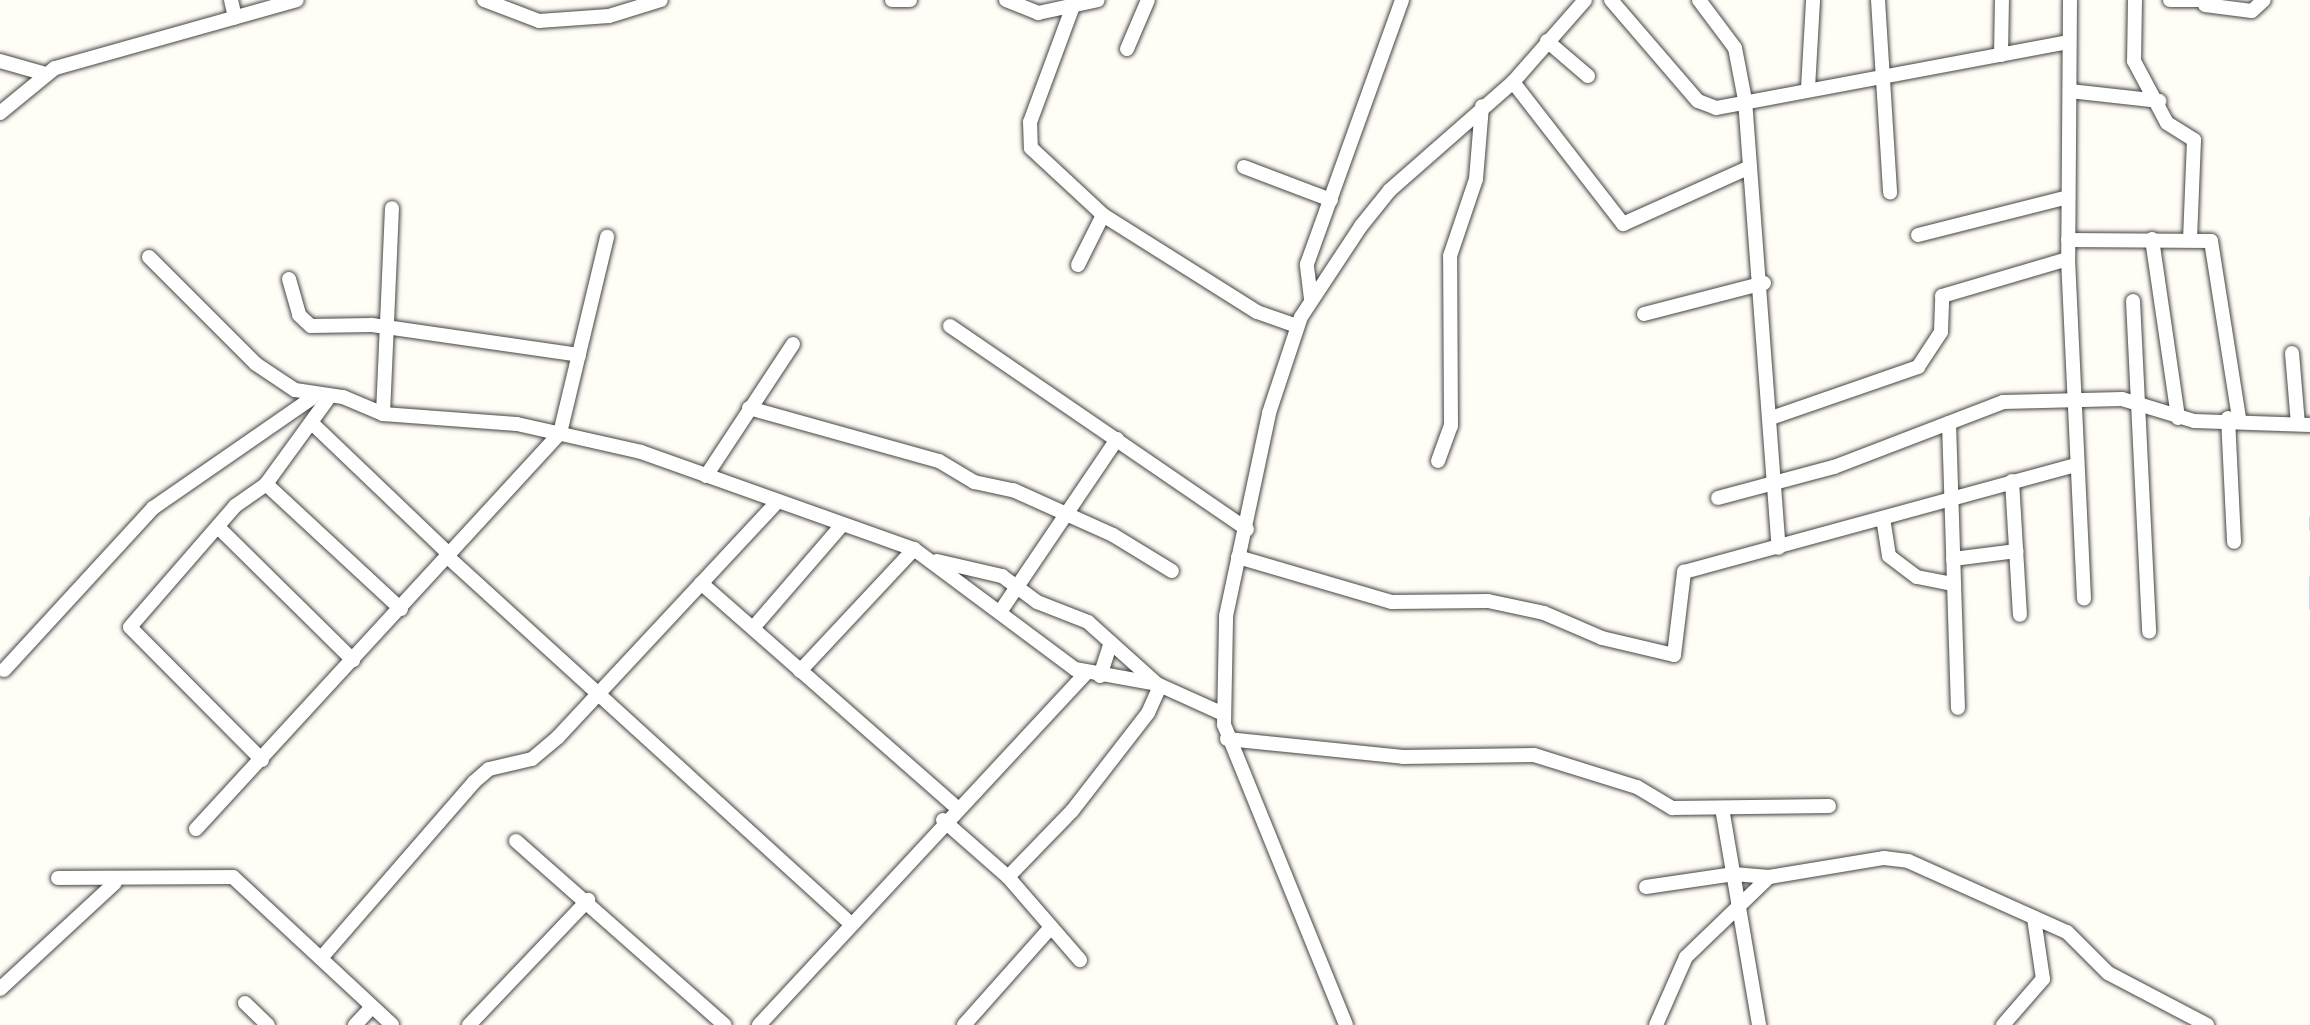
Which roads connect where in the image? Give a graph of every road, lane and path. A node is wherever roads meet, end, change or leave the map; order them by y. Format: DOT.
graph roads {
  1 [pos="231,0"];
  2 [pos="297,0"];
  3 [pos="484,0"];
  4 [pos="661,0"];
  5 [pos="892,0"];
  6 [pos="910,0"];
  7 [pos="1006,0"];
  8 [pos="1098,0"];
  9 [pos="1148,0"];
  10 [pos="1402,0"];
  11 [pos="1585,0"];
  12 [pos="1611,0"];
  13 [pos="1699,0"];
  14 [pos="1813,0"];
  15 [pos="1878,0"];
  16 [pos="2002,0"];
  17 [pos="2070,0"];
  18 [pos="2135,0"];
  19 [pos="2170,0"];
  20 [pos="2264,0"];
  21 [pos="2205,2"];
  22 [pos="279,3"];
  23 [pos="1073,6"];
  24 [pos="235,18"];
  25 [pos="1547,41"];
  26 [pos="2065,43"];
  27 [pos="1127,49"];
  28 [pos="2001,55"];
  29 [pos="0,61"];
  30 [pos="42,73"];
  31 [pos="1588,76"];
  32 [pos="1878,77"];
  33 [pos="1513,82"];
  34 [pos="1808,88"];
  35 [pos="2070,91"];
  36 [pos="1745,100"];
  37 [pos="2159,101"];
  38 [pos="1482,106"];
  39 [pos="0,113"];
  40 [pos="1244,167"];
  41 [pos="1750,167"];
  42 [pos="1890,193"];
  43 [pos="2068,197"];
  44 [pos="1331,200"];
  45 [pos="392,208"];
  46 [pos="1103,215"];
  47 [pos="1918,235"];
  48 [pos="607,237"];
  49 [pos="2152,239"];
  50 [pos="2190,239"];
  51 [pos="2068,240"];
  52 [pos="149,257"];
  53 [pos="2068,259"];
  54 [pos="1078,265"];
  55 [pos="289,279"];
  56 [pos="1764,283"];
  57 [pos="1311,299"];
  58 [pos="2133,301"];
  59 [pos="1644,314"];
  60 [pos="950,326"];
  61 [pos="1297,326"];
  62 [pos="392,330"];
  63 [pos="793,344"];
  64 [pos="2292,353"];
  65 [pos="579,355"];
  66 [pos="330,396"];
  67 [pos="2074,397"];
  68 [pos="312,398"];
  69 [pos="2139,401"];
  70 [pos="749,408"];
  71 [pos="383,414"];
  72 [pos="1771,418"];
  73 [pos="2178,418"];
  74 [pos="2234,418"];
  75 [pos="1949,423"];
  76 [pos="2304,425"];
  77 [pos="315,426"];
  78 [pos="560,433"];
  79 [pos="1117,439"];
  80 [pos="1438,461"];
  81 [pos="2075,465"];
  82 [pos="706,476"];
  83 [pos="2012,481"];
  84 [pos="1775,483"];
  85 [pos="266,484"];
  86 [pos="1718,498"];
  87 [pos="1951,498"];
  88 [pos="775,504"];
  89 [pos="1063,513"];
  90 [pos="1883,518"];
  91 [pos="841,526"];
  92 [pos="220,529"];
  93 [pos="1247,529"];
  94 [pos="2234,542"];
  95 [pos="1779,548"];
  96 [pos="914,549"];
  97 [pos="2016,551"];
  98 [pos="449,556"];
  99 [pos="1238,557"];
  100 [pos="1953,559"];
  101 [pos="932,560"];
  102 [pos="1172,571"];
  103 [pos="701,583"];
  104 [pos="1953,584"];
  105 [pos="1017,591"];
  106 [pos="2084,599"];
  107 [pos="401,609"];
  108 [pos="1000,612"];
  109 [pos="2020,615"];
  110 [pos="753,628"];
  111 [pos="2149,632"];
  112 [pos="1111,643"];
  113 [pos="353,660"];
  114 [pos="4,670"];
  115 [pos="800,671"];
  116 [pos="1093,674"];
  117 [pos="1158,685"];
  118 [pos="598,689"];
  119 [pos="1958,708"];
  120 [pos="1223,714"];
  121 [pos="1227,739"];
  122 [pos="262,760"];
  123 [pos="1829,806"];
  124 [pos="956,807"];
  125 [pos="1722,808"];
  126 [pos="943,820"];
  127 [pos="196,829"];
  128 [pos="516,841"];
  129 [pos="1734,874"];
  130 [pos="1008,877"];
  131 [pos="1769,877"];
  132 [pos="58,878"];
  133 [pos="115,883"];
  134 [pos="1646,887"];
  135 [pos="588,900"];
  136 [pos="1742,909"];
  137 [pos="2034,918"];
  138 [pos="850,923"];
  139 [pos="1051,927"];
  140 [pos="322,957"];
  141 [pos="1080,960"];
  142 [pos="0,989"];
  143 [pos="245,1003"];
  144 [pos="371,1008"];
  145 [pos="268,1025"];
  146 [pos="355,1025"];
  147 [pos="392,1025"];
  148 [pos="469,1025"];
  149 [pos="725,1025"];
  150 [pos="759,1025"];
  151 [pos="964,1025"];
  152 [pos="1346,1025"];
  153 [pos="1656,1025"];
  154 [pos="1759,1025"];
  155 [pos="2003,1025"];
  156 [pos="2207,1025"];
  1 -- 24 [label="street"];
  2 -- 22 [label="street"];
  3 -- 4 [label="street"];
  5 -- 6 [label="street"];
  7 -- 23 [label="street"];
  8 -- 23 [label="street"];
  9 -- 27 [label="street"];
  10 -- 44 [label="street"];
  11 -- 25 [label="street"];
  12 -- 36 [label="street"];
  13 -- 36 [label="street"];
  14 -- 34 [label="street"];
  15 -- 32 [label="street"];
  16 -- 28 [label="street"];
  17 -- 26 [label="street"];
  18 -- 37 [label="street"];
  19 -- 21 [label="street"];
  20 -- 21 [label="street"];
  22 -- 24 [label="street"];
  23 -- 46 [label="street"];
  24 -- 30 [label="street"];
  25 -- 31 [label="street"];
  25 -- 33 [label="street"];
  26 -- 28 [label="street"];
  26 -- 35 [label="street"];
  28 -- 32 [label="street"];
  29 -- 30 [label="street"];
  30 -- 39 [label="street"];
  32 -- 34 [label="street"];
  32 -- 42 [label="street"];
  33 -- 38 [label="street"];
  33 -- 41 [label="street"];
  34 -- 36 [label="street"];
  35 -- 37 [label="street"];
  35 -- 43 [label="street"];
  36 -- 41 [label="street"];
  37 -- 50 [label="street"];
  38 -- 57 [label="street"];
  38 -- 80 [label="street"];
  40 -- 44 [label="street"];
  41 -- 56 [label="street"];
  43 -- 47 [label="street"];
  43 -- 51 [label="street"];
  44 -- 57 [label="street"];
  45 -- 62 [label="street"];
  46 -- 54 [label="street"];
  46 -- 61 [label="street"];
  48 -- 65 [label="street"];
  49 -- 50 [label="street"];
  49 -- 51 [label="street"];
  49 -- 73 [label="street"];
  50 -- 74 [label="street"];
  51 -- 53 [label="street"];
  52 -- 68 [label="street"];
  53 -- 67 [label="street"];
  53 -- 72 [label="street"];
  55 -- 62 [label="street"];
  56 -- 59 [label="street"];
  56 -- 72 [label="street"];
  57 -- 61 [label="street"];
  58 -- 69 [label="street"];
  60 -- 79 [label="street"];
  61 -- 93 [label="street"];
  62 -- 65 [label="street"];
  62 -- 71 [label="street"];
  63 -- 70 [label="street"];
  64 -- 76 [label="street"];
  65 -- 78 [label="street"];
  66 -- 68 [label="street"];
  66 -- 71 [label="street"];
  66 -- 77 [label="street"];
  67 -- 69 [label="street"];
  67 -- 75 [label="street"];
  67 -- 81 [label="street"];
  68 -- 114 [label="street"];
  69 -- 73 [label="street"];
  69 -- 111 [label="street"];
  70 -- 82 [label="street"];
  70 -- 89 [label="street"];
  71 -- 78 [label="street"];
  72 -- 84 [label="street"];
  73 -- 74 [label="street"];
  74 -- 76 [label="street"];
  74 -- 94 [label="street"];
  75 -- 84 [label="street"];
  75 -- 87 [label="street"];
  77 -- 85 [label="street"];
  77 -- 98 [label="street"];
  78 -- 82 [label="street"];
  78 -- 98 [label="street"];
  79 -- 89 [label="street"];
  79 -- 93 [label="street"];
  81 -- 83 [label="street"];
  81 -- 106 [label="street"];
  82 -- 88 [label="street"];
  83 -- 87 [label="street"];
  83 -- 97 [label="street"];
  84 -- 86 [label="street"];
  84 -- 95 [label="street"];
  85 -- 92 [label="street"];
  85 -- 107 [label="street"];
  87 -- 90 [label="street"];
  87 -- 100 [label="street"];
  88 -- 91 [label="street"];
  88 -- 103 [label="street"];
  89 -- 102 [label="street"];
  89 -- 105 [label="street"];
  90 -- 95 [label="street"];
  90 -- 104 [label="street"];
  91 -- 96 [label="street"];
  91 -- 110 [label="street"];
  92 -- 113 [label="street"];
  92 -- 122 [label="street"];
  93 -- 99 [label="street"];
  95 -- 99 [label="street"];
  96 -- 101 [label="street"];
  96 -- 115 [label="street"];
  97 -- 100 [label="street"];
  97 -- 109 [label="street"];
  98 -- 107 [label="street"];
  98 -- 118 [label="street"];
  99 -- 120 [label="street"];
  100 -- 104 [label="street"];
  101 -- 105 [label="street"];
  101 -- 108 [label="street"];
  103 -- 110 [label="street"];
  103 -- 118 [label="street"];
  104 -- 119 [label="street"];
  105 -- 108 [label="street"];
  105 -- 112 [label="street"];
  107 -- 113 [label="street"];
  108 -- 116 [label="street"];
  110 -- 115 [label="street"];
  112 -- 116 [label="street"];
  112 -- 117 [label="street"];
  113 -- 122 [label="street"];
  115 -- 124 [label="street"];
  116 -- 117 [label="street"];
  116 -- 124 [label="street"];
  117 -- 120 [label="street"];
  117 -- 130 [label="street"];
  118 -- 138 [label="street"];
  118 -- 140 [label="street"];
  120 -- 121 [label="street"];
  121 -- 125 [label="street"];
  121 -- 152 [label="street"];
  122 -- 127 [label="street"];
  123 -- 125 [label="street"];
  124 -- 126 [label="street"];
  125 -- 129 [label="street"];
  126 -- 130 [label="street"];
  126 -- 138 [label="street"];
  128 -- 135 [label="street"];
  129 -- 131 [label="street"];
  129 -- 134 [label="street"];
  129 -- 136 [label="street"];
  130 -- 139 [label="street"];
  131 -- 136 [label="street"];
  131 -- 137 [label="street"];
  132 -- 133 [label="street"];
  133 -- 140 [label="street"];
  133 -- 142 [label="street"];
  135 -- 148 [label="street"];
  135 -- 149 [label="street"];
  136 -- 153 [label="street"];
  136 -- 154 [label="street"];
  137 -- 155 [label="street"];
  137 -- 156 [label="street"];
  138 -- 150 [label="street"];
  139 -- 141 [label="street"];
  139 -- 151 [label="street"];
  140 -- 144 [label="street"];
  143 -- 145 [label="street"];
  144 -- 146 [label="street"];
  144 -- 147 [label="street"];
}
